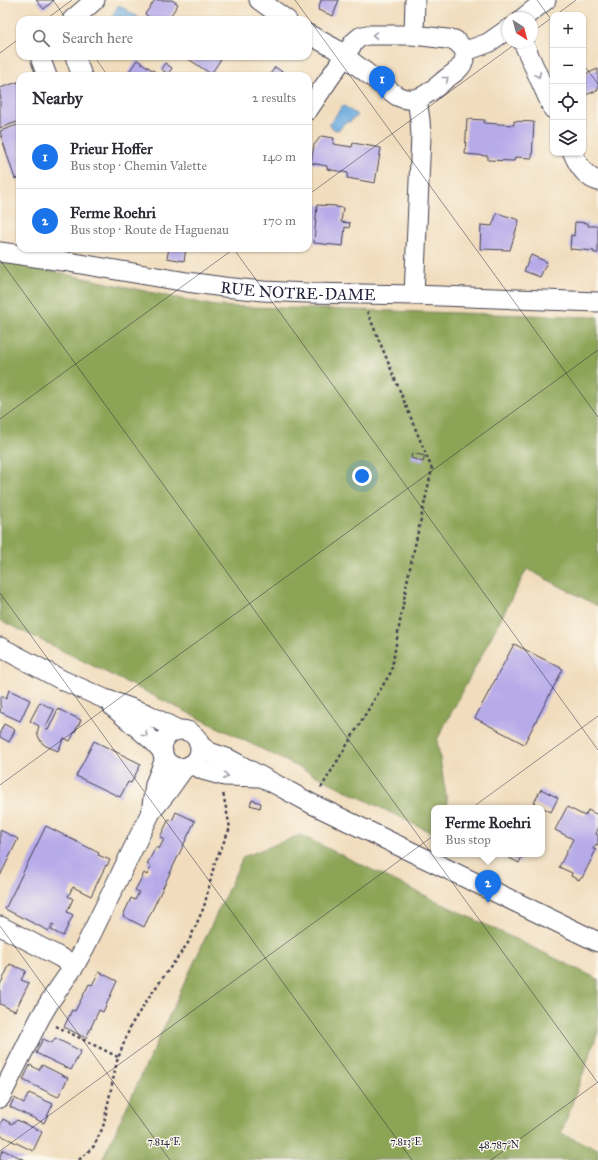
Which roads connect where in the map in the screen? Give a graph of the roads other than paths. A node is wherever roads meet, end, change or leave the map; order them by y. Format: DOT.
graph roads {
  1 [pos="95,0"];
  2 [pos="259,0"];
  3 [pos="415,0"];
  4 [pos="546,0"];
  5 [pos="531,12"];
  6 [pos="77,16"];
  7 [pos="281,16"];
  8 [pos="502,33"];
  9 [pos="414,35"];
  10 [pos="312,36"];
  11 [pos="526,48"];
  12 [pos="466,51"];
  13 [pos="345,56"];
  14 [pos="41,60"];
  15 [pos="76,60"];
  16 [pos="46,72"];
  17 [pos="81,72"];
  18 [pos="417,99"];
  19 [pos="550,102"];
  20 [pos="312,104"];
  21 [pos="574,156"];
  22 [pos="598,181"];
  23 [pos="0,252"];
  24 [pos="414,295"];
  25 [pos="598,302"];
  26 [pos="0,647"];
  27 [pos="105,699"];
  28 [pos="178,730"];
  29 [pos="200,745"];
  30 [pos="164,756"];
  31 [pos="188,766"];
  32 [pos="262,777"];
  33 [pos="151,812"];
  34 [pos="0,926"];
  35 [pos="598,942"];
  36 [pos="75,965"];
  37 [pos="0,1098"];
  1 -- 6 [label="street"];
  2 -- 7 [label="street"];
  3 -- 9 [label="street"];
  4 -- 5 [label="street"];
  8 -- 12 [label="street"];
  9 -- 12 [label="street"];
  9 -- 13 [label="street, one-way"];
  10 -- 13 [label="street"];
  11 -- 19 [label="street, one-way"];
  18 -- 12 [label="street, one-way"];
  13 -- 18 [label="street"];
  13 -- 20 [label="street"];
  14 -- 16 [label="street"];
  15 -- 17 [label="street"];
  18 -- 24 [label="street"];
  21 -- 22 [label="street"];
  23 -- 24 [label="street, RUE NOTRE-DAME"];
  24 -- 25 [label="street, RUE NOTRE-DAME"];
  26 -- 27 [label="street"];
  27 -- 28 [label="street"];
  27 -- 30 [label="street, one-way"];
  28 -- 29 [label="street"];
  28 -- 30 [label="street"];
  29 -- 31 [label="street"];
  29 -- 32 [label="street"];
  30 -- 31 [label="street"];
  30 -- 33 [label="street"];
  31 -- 32 [label="street, one-way"];
  31 -- 33 [label="street"];
  32 -- 35 [label="street"];
  33 -- 36 [label="street"];
  34 -- 36 [label="street"];
  36 -- 37 [label="street"];
}
